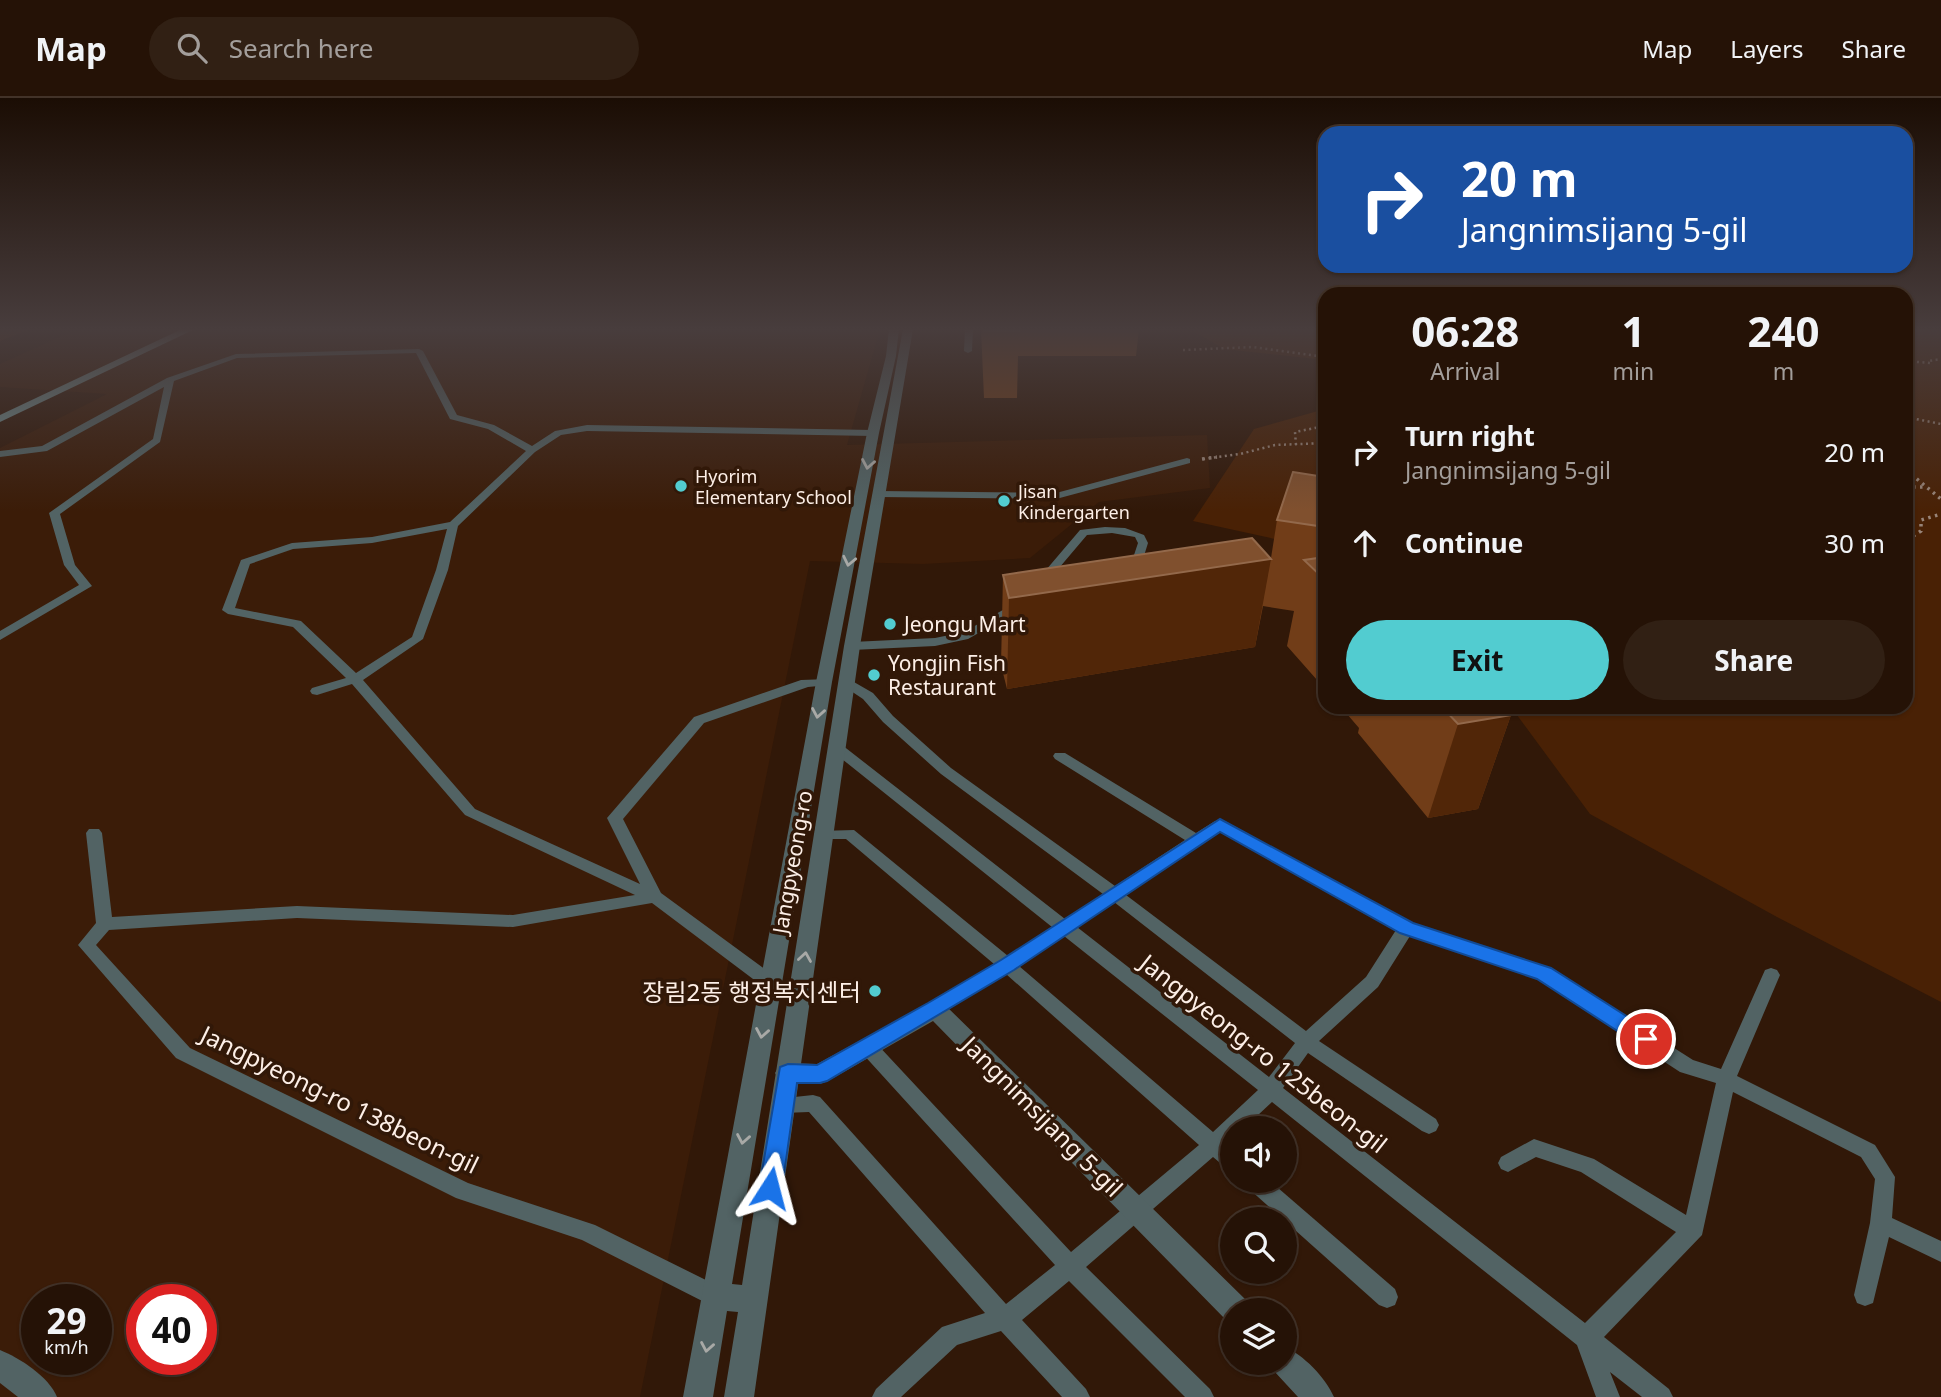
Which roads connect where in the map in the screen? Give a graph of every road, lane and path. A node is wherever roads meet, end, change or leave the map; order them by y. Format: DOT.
graph roads {
  1 [pos="62,390"];
  2 [pos="152,390"];
  3 [pos="168,390"];
  4 [pos="439,390"];
  5 [pos="882,390"];
  6 [pos="898,390"];
  7 [pos="1913,418"];
  8 [pos="0,419"];
  9 [pos="1941,424"];
  10 [pos="1318,427"];
  11 [pos="873,433"];
  12 [pos="888,433"];
  13 [pos="1318,443"];
  14 [pos="1296,445"];
  15 [pos="532,450"];
  16 [pos="0,454"];
  17 [pos="1187,461"];
  18 [pos="1913,477"];
  19 [pos="1913,487"];
  20 [pos="1923,487"];
  21 [pos="862,494"];
  22 [pos="879,494"];
  23 [pos="1941,499"];
  24 [pos="1941,514"];
  25 [pos="453,525"];
  26 [pos="1913,536"];
  27 [pos="1132,580"];
  28 [pos="1040,584"];
  29 [pos="1030,594"];
  30 [pos="0,636"];
  31 [pos="831,646"];
  32 [pos="852,646"];
  33 [pos="355,679"];
  34 [pos="824,682"];
  35 [pos="847,682"];
  36 [pos="317,691"];
  37 [pos="837,748"];
  38 [pos="1060,756"];
  39 [pos="94,833"];
  40 [pos="824,835"];
  41 [pos="1196,840"];
  42 [pos="1113,894"];
  43 [pos="655,897"];
  44 [pos="104,924"];
  45 [pos="1063,927"];
  46 [pos="1406,928"];
  47 [pos="1007,965"];
  48 [pos="1771,975"];
  49 [pos="771,983"];
  50 [pos="935,1009"];
  51 [pos="1306,1042"];
  52 [pos="868,1047"];
  53 [pos="755,1072"];
  54 [pos="788,1073"];
  55 [pos="1726,1079"];
  56 [pos="1271,1090"];
  57 [pos="783,1105"];
  58 [pos="1429,1125"];
  59 [pos="1213,1145"];
  60 [pos="1220,1151"];
  61 [pos="1508,1163"];
  62 [pos="1269,1193"];
  63 [pos="1138,1211"];
  64 [pos="1881,1223"];
  65 [pos="1692,1230"];
  66 [pos="1941,1252"];
  67 [pos="1070,1266"];
  68 [pos="1865,1295"];
  69 [pos="716,1297"];
  70 [pos="1387,1297"];
  71 [pos="1224,1298"];
  72 [pos="754,1299"];
  73 [pos="1005,1319"];
  74 [pos="1586,1339"];
  75 [pos="0,1365"];
  76 [pos="1297,1374"];
  77 [pos="746,1394"];
  78 [pos="42,1397"];
  79 [pos="698,1397"];
  80 [pos="884,1397"];
  81 [pos="1078,1397"];
  82 [pos="1202,1397"];
  83 [pos="1319,1397"];
  84 [pos="1608,1397"];
  85 [pos="1661,1397"];
  1 -- 8 [label="main road"];
  2 -- 16 [label="lane"];
  3 -- 30 [label="lane"];
  4 -- 15 [label="lane"];
  5 -- 11 [label="street, Jangpyeong-ro"];
  6 -- 12 [label="street, Jangpyeong-ro"];
  7 -- 9 [label="path"];
  10 -- 14 [label="path"];
  11 -- 12 [label="street"];
  11 -- 15 [label="lane"];
  11 -- 21 [label="street, Jangpyeong-ro, one-way"];
  12 -- 22 [label="street, Jangpyeong-ro"];
  13 -- 14 [label="path"];
  14 -- 17 [label="path"];
  15 -- 25 [label="lane"];
  17 -- 22 [label="lane"];
  18 -- 20 [label="path"];
  19 -- 20 [label="path"];
  20 -- 23 [label="path"];
  21 -- 22 [label="street"];
  21 -- 31 [label="street, Jangpyeong-ro, one-way"];
  22 -- 32 [label="street, Jangpyeong-ro"];
  24 -- 26 [label="path"];
  25 -- 33 [label="lane"];
  25 -- 33 [label="lane"];
  27 -- 28 [label="lane"];
  29 -- 32 [label="lane"];
  31 -- 32 [label="street"];
  31 -- 34 [label="street, Jangpyeong-ro"];
  32 -- 35 [label="street, Jangpyeong-ro"];
  33 -- 36 [label="lane"];
  33 -- 43 [label="lane"];
  34 -- 43 [label="lane"];
  34 -- 49 [label="street, Jangpyeong-ro, one-way"];
  35 -- 37 [label="street, Jangpyeong-ro"];
  35 -- 42 [label="lane"];
  37 -- 40 [label="street, Jangpyeong-ro"];
  37 -- 45 [label="lane, Jangpyeong-ro 125beon-gil"];
  38 -- 41 [label="lane"];
  39 -- 44 [label="lane"];
  40 -- 47 [label="lane"];
  54 -- 40 [label="street, Jangpyeong-ro, one-way"];
  41 -- 42 [label="lane"];
  41 -- 46 [label="lane"];
  42 -- 45 [label="lane"];
  42 -- 51 [label="lane"];
  43 -- 44 [label="lane"];
  43 -- 49 [label="lane"];
  44 -- 69 [label="lane, Jangpyeong-ro 138beon-gil"];
  45 -- 47 [label="lane"];
  45 -- 56 [label="lane, Jangpyeong-ro 125beon-gil"];
  46 -- 51 [label="lane"];
  46 -- 55 [label="lane"];
  47 -- 50 [label="lane"];
  47 -- 59 [label="lane"];
  48 -- 55 [label="lane"];
  49 -- 53 [label="street, Jangpyeong-ro, one-way"];
  50 -- 52 [label="street"];
  50 -- 63 [label="street, Jangnimsijang 5-gil"];
  51 -- 56 [label="lane"];
  51 -- 58 [label="lane"];
  52 -- 54 [label="street"];
  52 -- 67 [label="lane"];
  53 -- 54 [label="street"];
  53 -- 69 [label="street, Jangpyeong-ro, one-way"];
  54 -- 57 [label="street, Jangpyeong-ro"];
  55 -- 64 [label="lane"];
  55 -- 65 [label="lane"];
  56 -- 59 [label="lane"];
  56 -- 74 [label="lane, Jangpyeong-ro 125beon-gil"];
  57 -- 72 [label="street, Jangpyeong-ro"];
  57 -- 73 [label="lane"];
  59 -- 60 [label="lane"];
  59 -- 63 [label="lane"];
  61 -- 65 [label="lane"];
  62 -- 70 [label="lane"];
  63 -- 67 [label="lane"];
  63 -- 71 [label="street, Jangnimsijang 5-gil"];
  64 -- 66 [label="lane"];
  64 -- 68 [label="lane"];
  65 -- 74 [label="lane"];
  67 -- 73 [label="lane"];
  67 -- 82 [label="lane"];
  69 -- 72 [label="street"];
  69 -- 79 [label="street, Jangpyeong-ro, one-way"];
  72 -- 77 [label="street, Jangpyeong-ro"];
  73 -- 80 [label="lane"];
  73 -- 81 [label="lane"];
  74 -- 84 [label="lane"];
  74 -- 85 [label="lane, Jangpyeong-ro 125beon-gil"];
  75 -- 78 [label="street"];
  76 -- 83 [label="street"];
}
